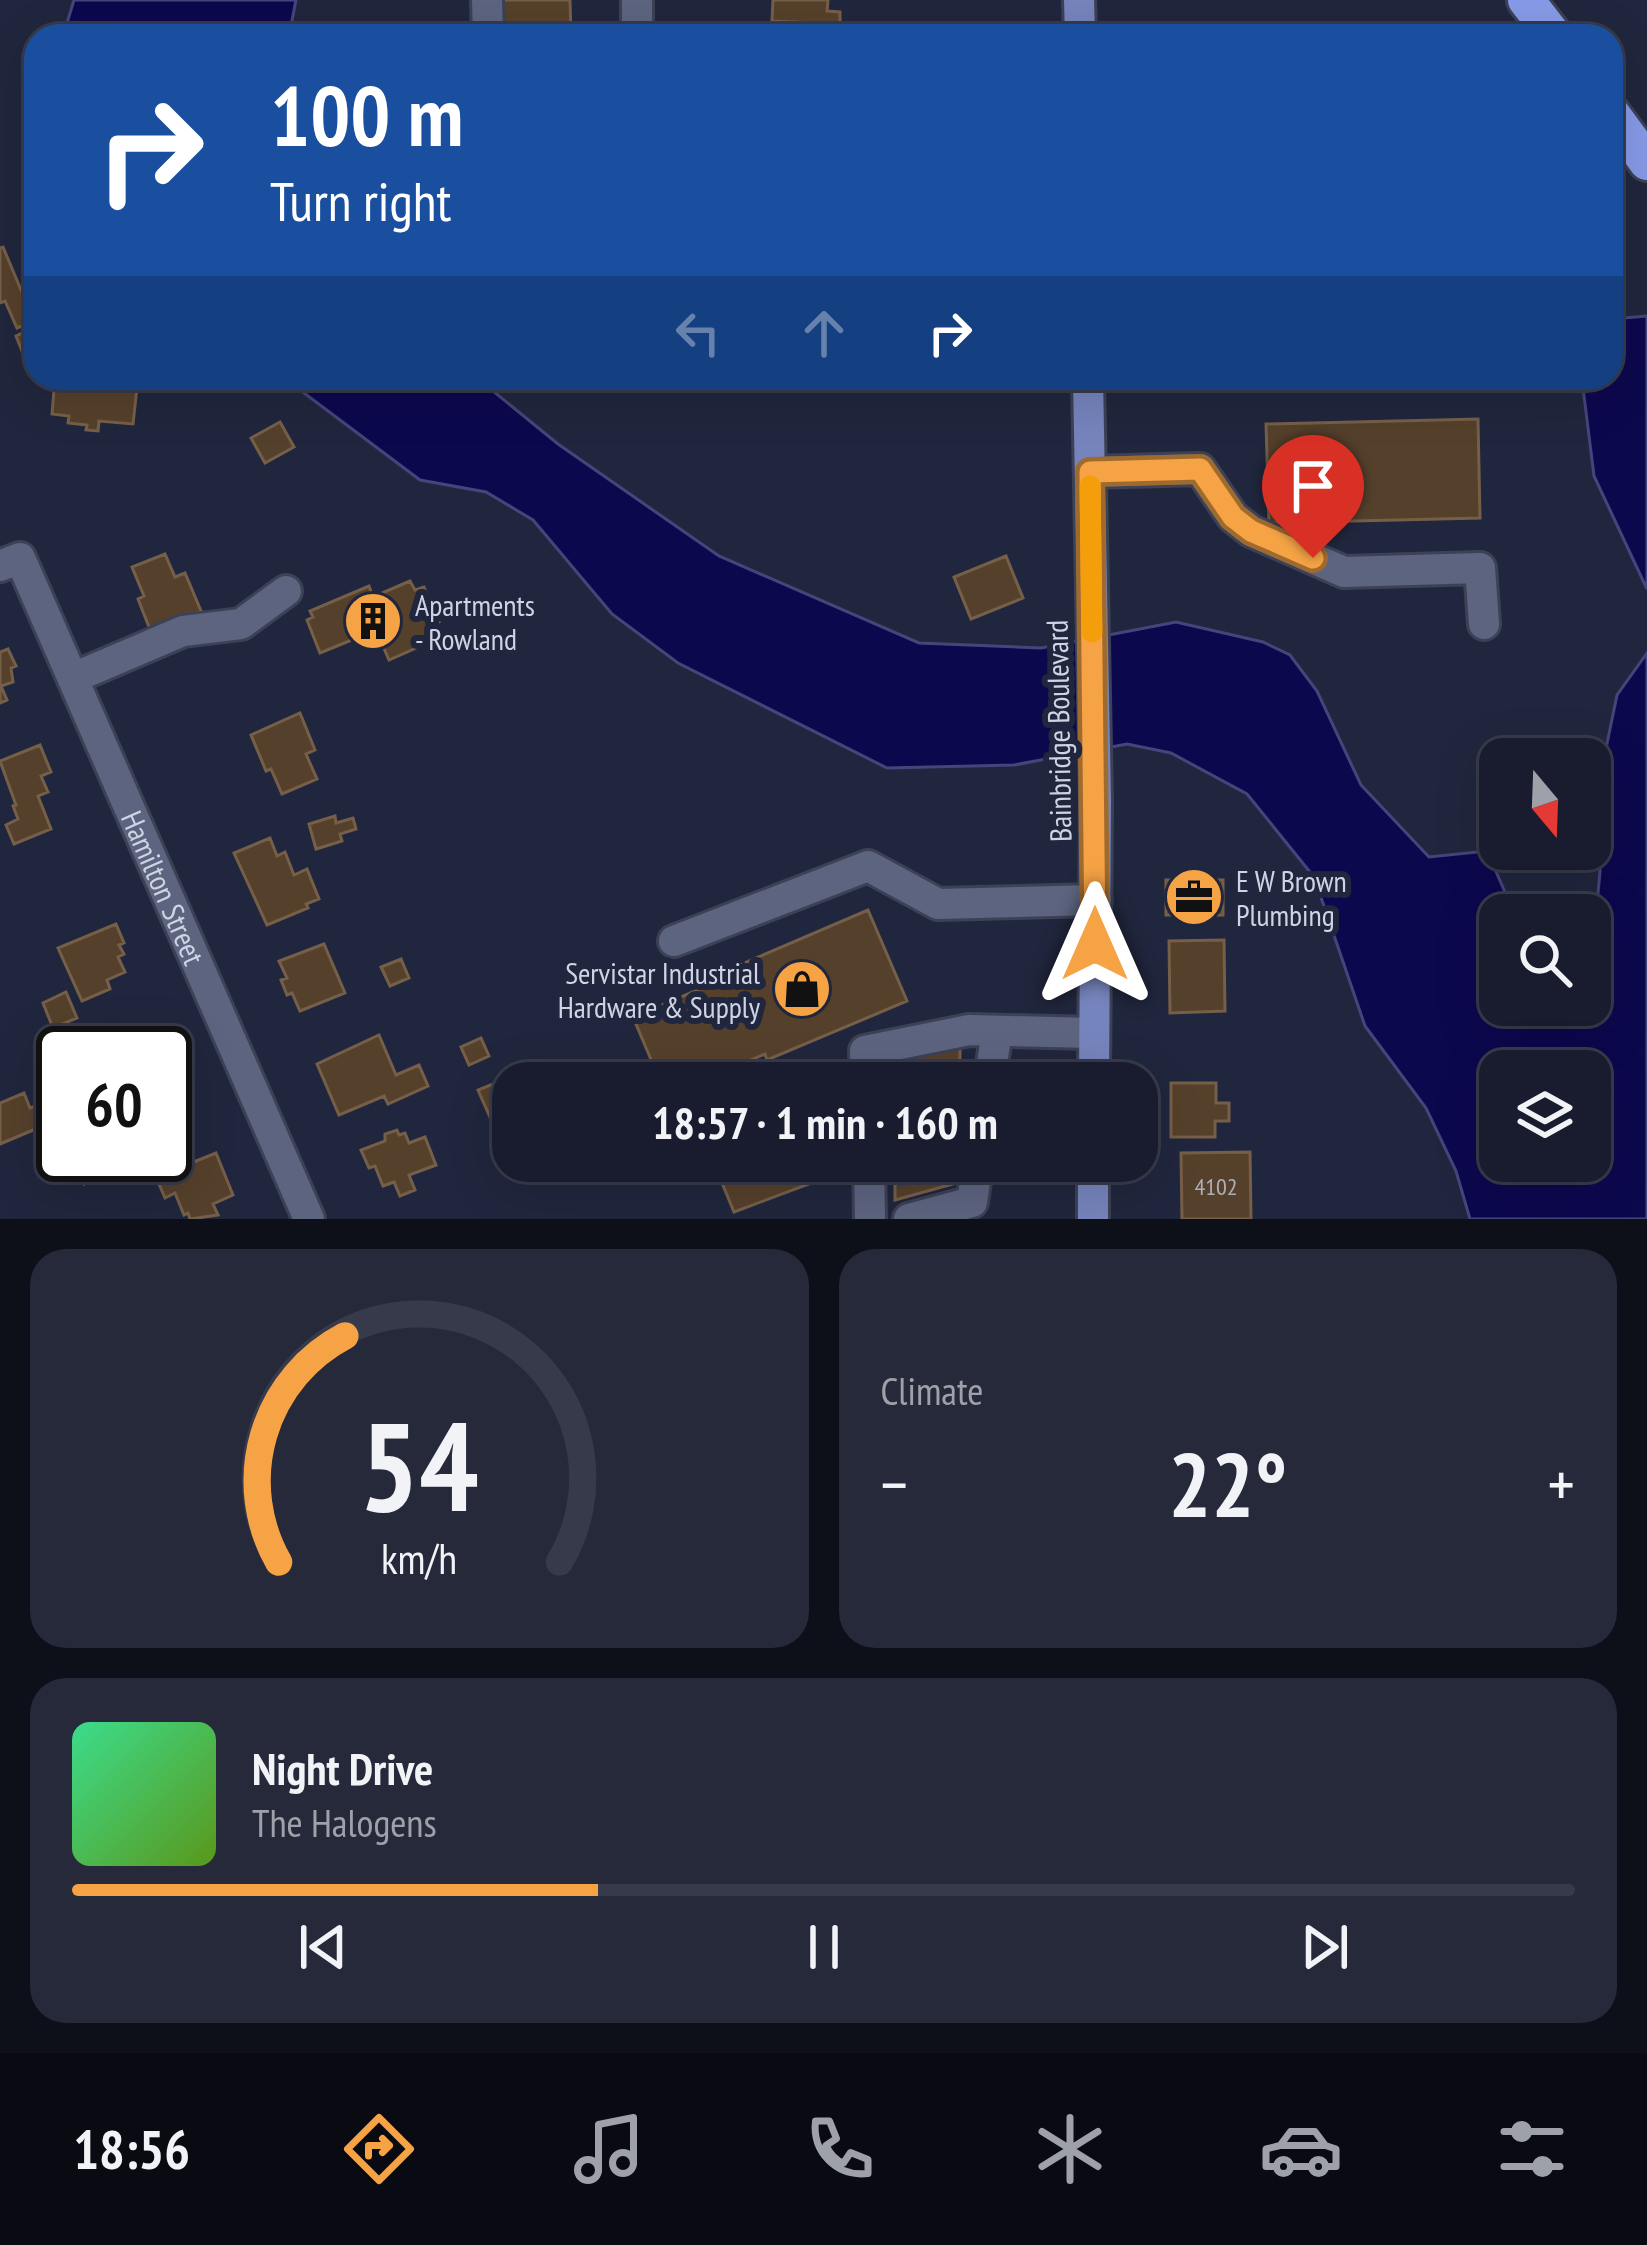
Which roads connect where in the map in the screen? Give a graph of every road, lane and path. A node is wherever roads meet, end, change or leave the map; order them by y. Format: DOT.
graph roads {
  1 [pos="1526,0"];
  2 [pos="1545,24"];
  3 [pos="1623,129"];
  4 [pos="1647,162"];
  5 [pos="1088,390"];
  6 [pos="1090,472"];
  7 [pos="10,562"];
  8 [pos="286,591"];
  9 [pos="1484,624"];
  10 [pos="73,678"];
  11 [pos="1096,900"];
  12 [pos="674,941"];
  13 [pos="997,1030"];
  14 [pos="1094,1033"];
  15 [pos="866,1062"];
  16 [pos="992,1062"];
  17 [pos="1094,1062"];
  18 [pos="876,1182"];
  19 [pos="976,1182"];
  20 [pos="1093,1182"];
  21 [pos="309,1219"];
  22 [pos="870,1219"];
  23 [pos="909,1219"];
  24 [pos="1093,1219"];
  1 -- 2 [label="highway"];
  3 -- 4 [label="highway"];
  5 -- 6 [label="main road, Bainbridge Boulevard"];
  6 -- 9 [label="street"];
  6 -- 11 [label="main road, Bainbridge Boulevard"];
  7 -- 10 [label="street, Hamilton Street"];
  8 -- 10 [label="street"];
  10 -- 21 [label="street, Hamilton Street"];
  11 -- 12 [label="street"];
  11 -- 14 [label="main road, Bainbridge Boulevard"];
  13 -- 14 [label="street"];
  13 -- 15 [label="street"];
  13 -- 16 [label="street"];
  14 -- 17 [label="main road, Bainbridge Boulevard"];
  18 -- 22 [label="street"];
  19 -- 23 [label="street"];
  20 -- 24 [label="main road"];
}
